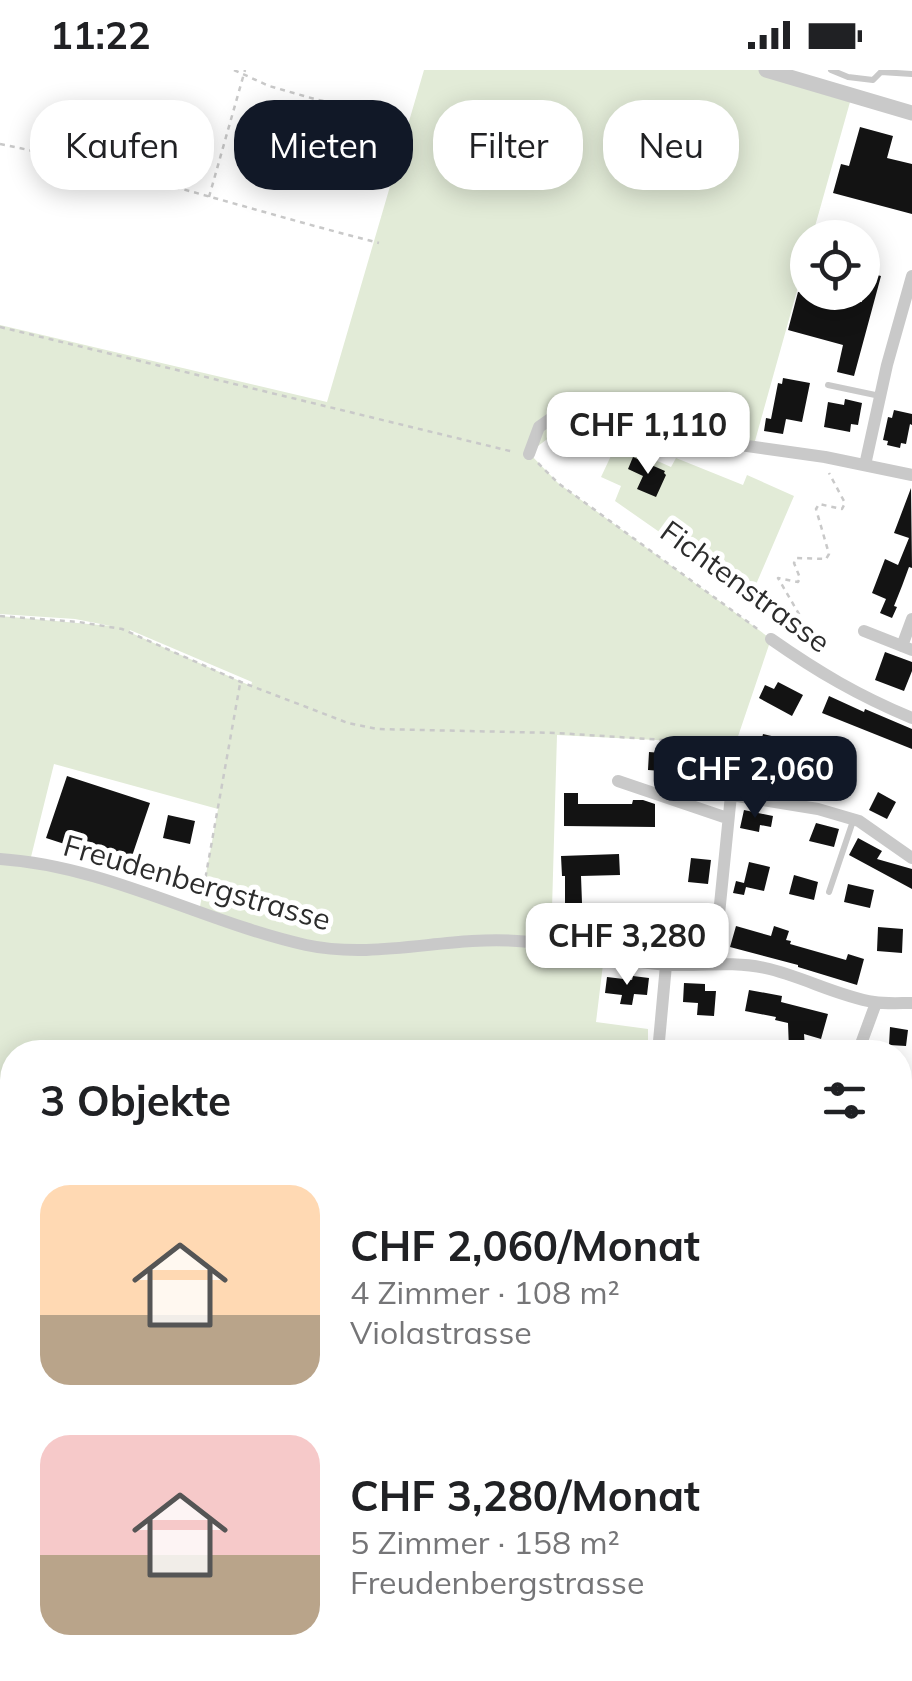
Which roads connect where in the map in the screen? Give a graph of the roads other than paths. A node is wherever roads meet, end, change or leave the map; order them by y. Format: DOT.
graph roads {
  1 [pos="766,70"];
  2 [pos="832,70"];
  3 [pos="912,74"];
  4 [pos="912,113"];
  5 [pos="912,276"];
  6 [pos="828,386"];
  7 [pos="880,396"];
  8 [pos="529,454"];
  9 [pos="865,465"];
  10 [pos="912,475"];
  11 [pos="912,620"];
  12 [pos="864,631"];
  13 [pos="771,639"];
  14 [pos="907,648"];
  15 [pos="912,718"];
  16 [pos="618,780"];
  17 [pos="728,818"];
  18 [pos="854,820"];
  19 [pos="912,858"];
  20 [pos="0,859"];
  21 [pos="829,892"];
  22 [pos="666,964"];
  23 [pos="714,964"];
  24 [pos="876,1003"];
  25 [pos="912,1003"];
  26 [pos="659,1040"];
  27 [pos="862,1040"];
  1 -- 4 [label="street"];
  2 -- 3 [label="lane"];
  5 -- 7 [label="street"];
  6 -- 7 [label="lane"];
  7 -- 9 [label="street"];
  8 -- 9 [label="street"];
  9 -- 10 [label="street"];
  11 -- 14 [label="street"];
  12 -- 14 [label="street"];
  13 -- 15 [label="street, Fichtenstrasse"];
  16 -- 17 [label="street"];
  17 -- 18 [label="street"];
  17 -- 23 [label="street"];
  18 -- 19 [label="street"];
  18 -- 21 [label="lane"];
  20 -- 22 [label="street, Freudenbergstrasse"];
  22 -- 23 [label="street, Freudenbergstrasse"];
  22 -- 26 [label="street"];
  23 -- 24 [label="street, Freudenbergstrasse"];
  24 -- 25 [label="street, Freudenbergstrasse"];
  24 -- 27 [label="street"];
}
